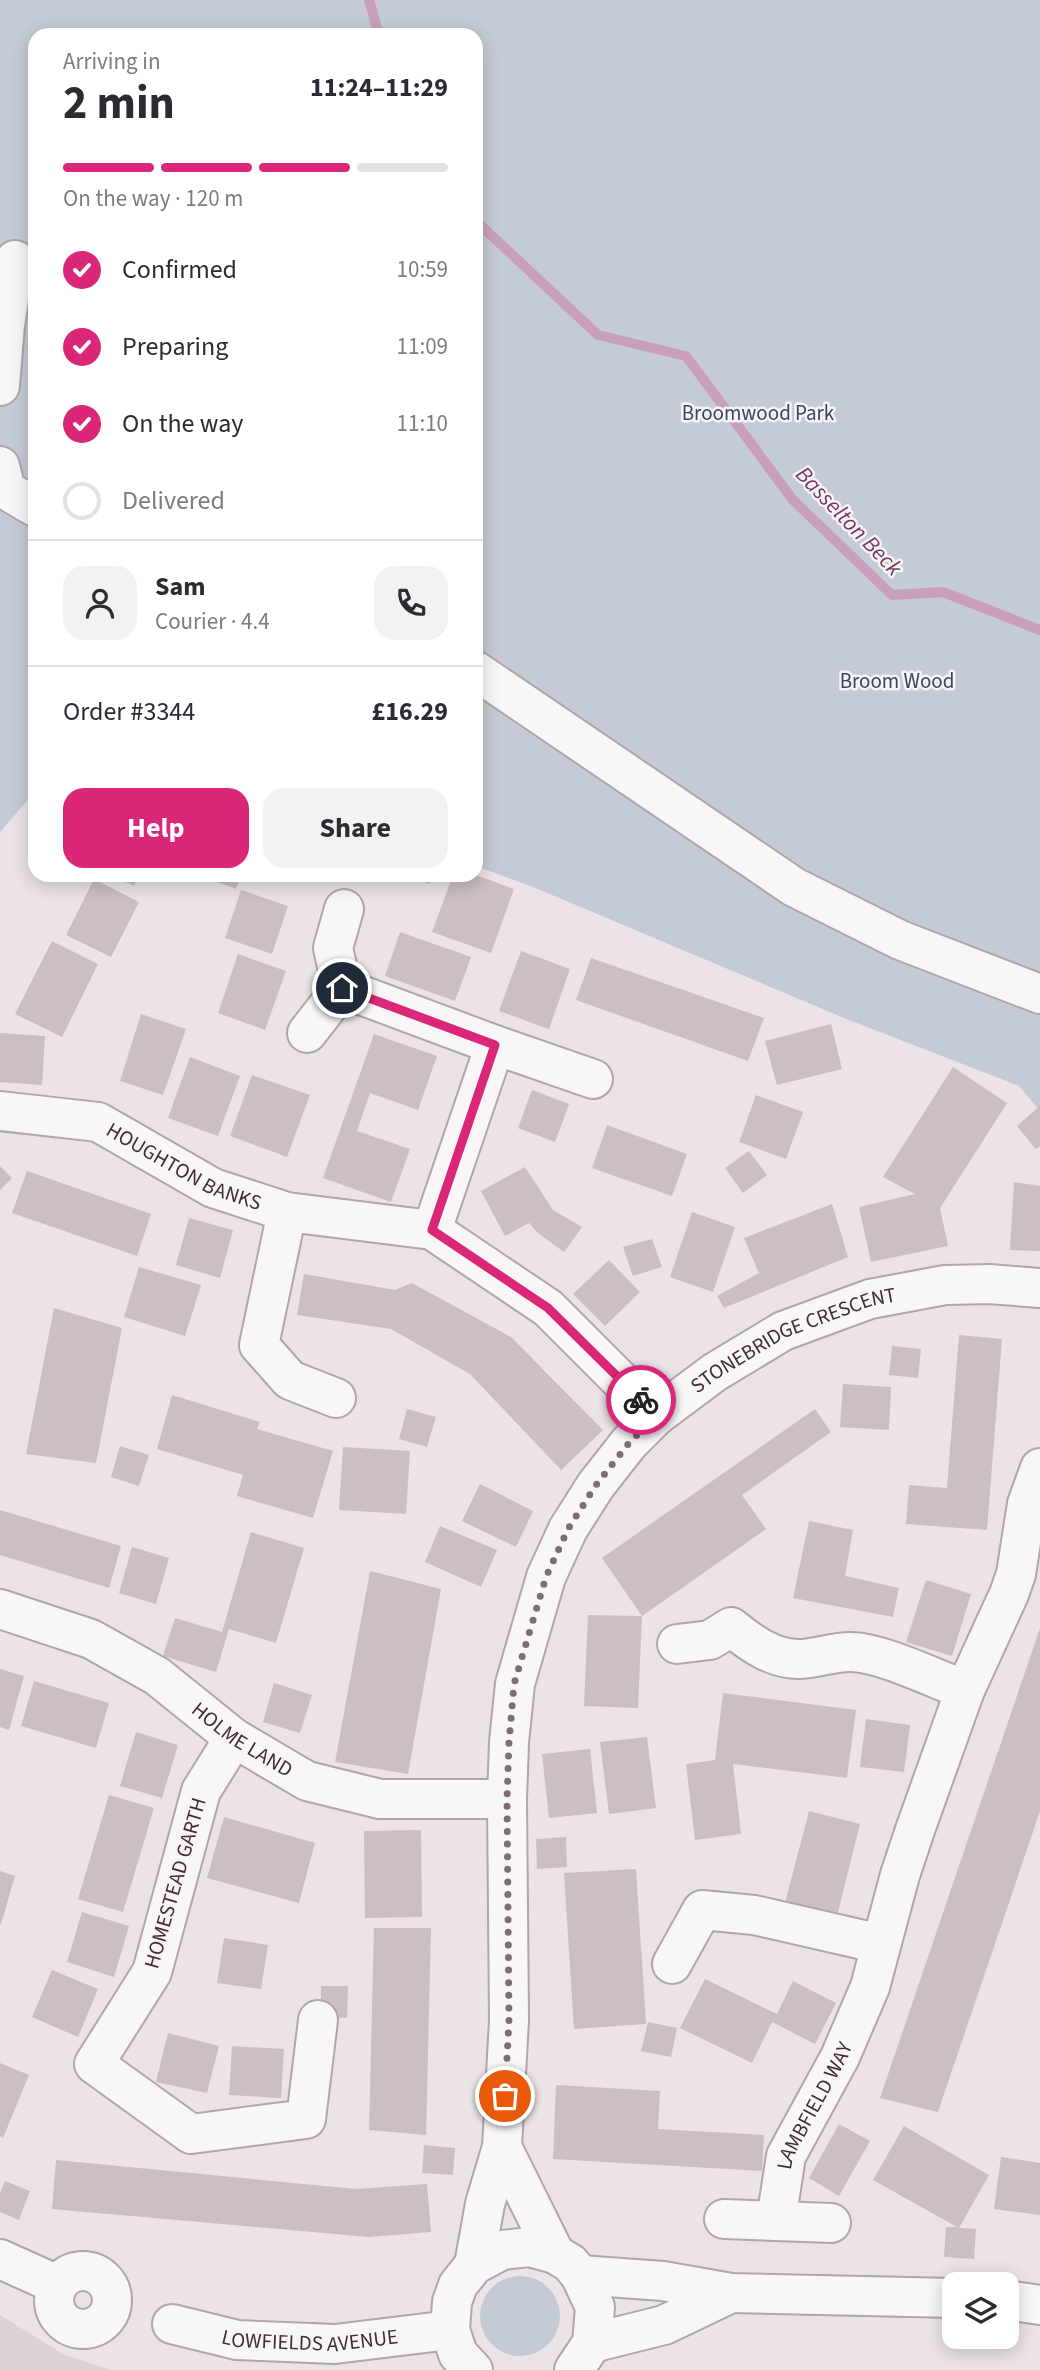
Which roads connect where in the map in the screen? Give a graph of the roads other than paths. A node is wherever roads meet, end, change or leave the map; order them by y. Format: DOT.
graph roads {
  1 [pos="15,260"];
  2 [pos="0,386"];
  3 [pos="0,466"];
  4 [pos="28,503"];
  5 [pos="483,676"];
  6 [pos="344,909"];
  7 [pos="342,988"];
  8 [pos="1040,994"];
  9 [pos="307,1033"];
  10 [pos="495,1045"];
  11 [pos="593,1079"];
  12 [pos="0,1111"];
  13 [pos="287,1212"];
  14 [pos="432,1230"];
  15 [pos="1040,1288"];
  16 [pos="336,1398"];
  17 [pos="656,1416"];
  18 [pos="1040,1468"];
  19 [pos="0,1609"];
  20 [pos="677,1644"];
  21 [pos="965,1690"];
  22 [pos="234,1738"];
  23 [pos="507,1799"];
  24 [pos="881,1944"];
  25 [pos="672,1964"];
  26 [pos="317,2020"];
  27 [pos="502,2147"];
  28 [pos="724,2219"];
  29 [pos="776,2221"];
  30 [pos="831,2223"];
  31 [pos="0,2259"];
  32 [pos="567,2264"];
  33 [pos="474,2265"];
  34 [pos="58,2285"];
  35 [pos="731,2294"];
  36 [pos="942,2298"];
  37 [pos="1019,2302"];
  38 [pos="1040,2305"];
  39 [pos="172,2324"];
  40 [pos="450,2330"];
  41 [pos="235,2355"];
  42 [pos="583,2357"];
  43 [pos="473,2370"];
  1 -- 2 [label="street"];
  3 -- 4 [label="street"];
  5 -- 8 [label="street"];
  6 -- 7 [label="street"];
  7 -- 9 [label="street"];
  7 -- 10 [label="street"];
  10 -- 11 [label="street"];
  10 -- 14 [label="street"];
  12 -- 13 [label="street, HOUGHTON BANKS"];
  13 -- 14 [label="street, HOUGHTON BANKS"];
  13 -- 16 [label="street, HOUGHTON BANKS"];
  14 -- 17 [label="street, HOUGHTON BANKS"];
  15 -- 17 [label="street, STONEBRIDGE CRESCENT"];
  17 -- 23 [label="street, STONEBRIDGE CRESCENT"];
  18 -- 21 [label="street, LAMBFIELD WAY"];
  19 -- 22 [label="street, HOLME LAND"];
  20 -- 21 [label="street"];
  21 -- 24 [label="street, LAMBFIELD WAY"];
  22 -- 23 [label="street, HOLME LAND"];
  22 -- 26 [label="street, HOMESTEAD GARTH"];
  23 -- 27 [label="street, STONEBRIDGE CRESCENT"];
  24 -- 25 [label="street"];
  24 -- 29 [label="street, LAMBFIELD WAY"];
  27 -- 32 [label="street, STONEBRIDGE CRESCENT"];
  27 -- 33 [label="street, STONEBRIDGE CRESCENT"];
  28 -- 29 [label="street"];
  29 -- 30 [label="street"];
  31 -- 34 [label="street"];
  32 -- 33 [label="street"];
  32 -- 35 [label="street"];
  32 -- 42 [label="street, STONEBRIDGE CRESCENT"];
  33 -- 40 [label="street"];
  35 -- 36 [label="street"];
  35 -- 42 [label="street"];
  37 -- 38 [label="street"];
  39 -- 41 [label="street, LOWFIELDS AVENUE"];
  40 -- 41 [label="street, LOWFIELDS AVENUE"];
  40 -- 43 [label="street"];
}
